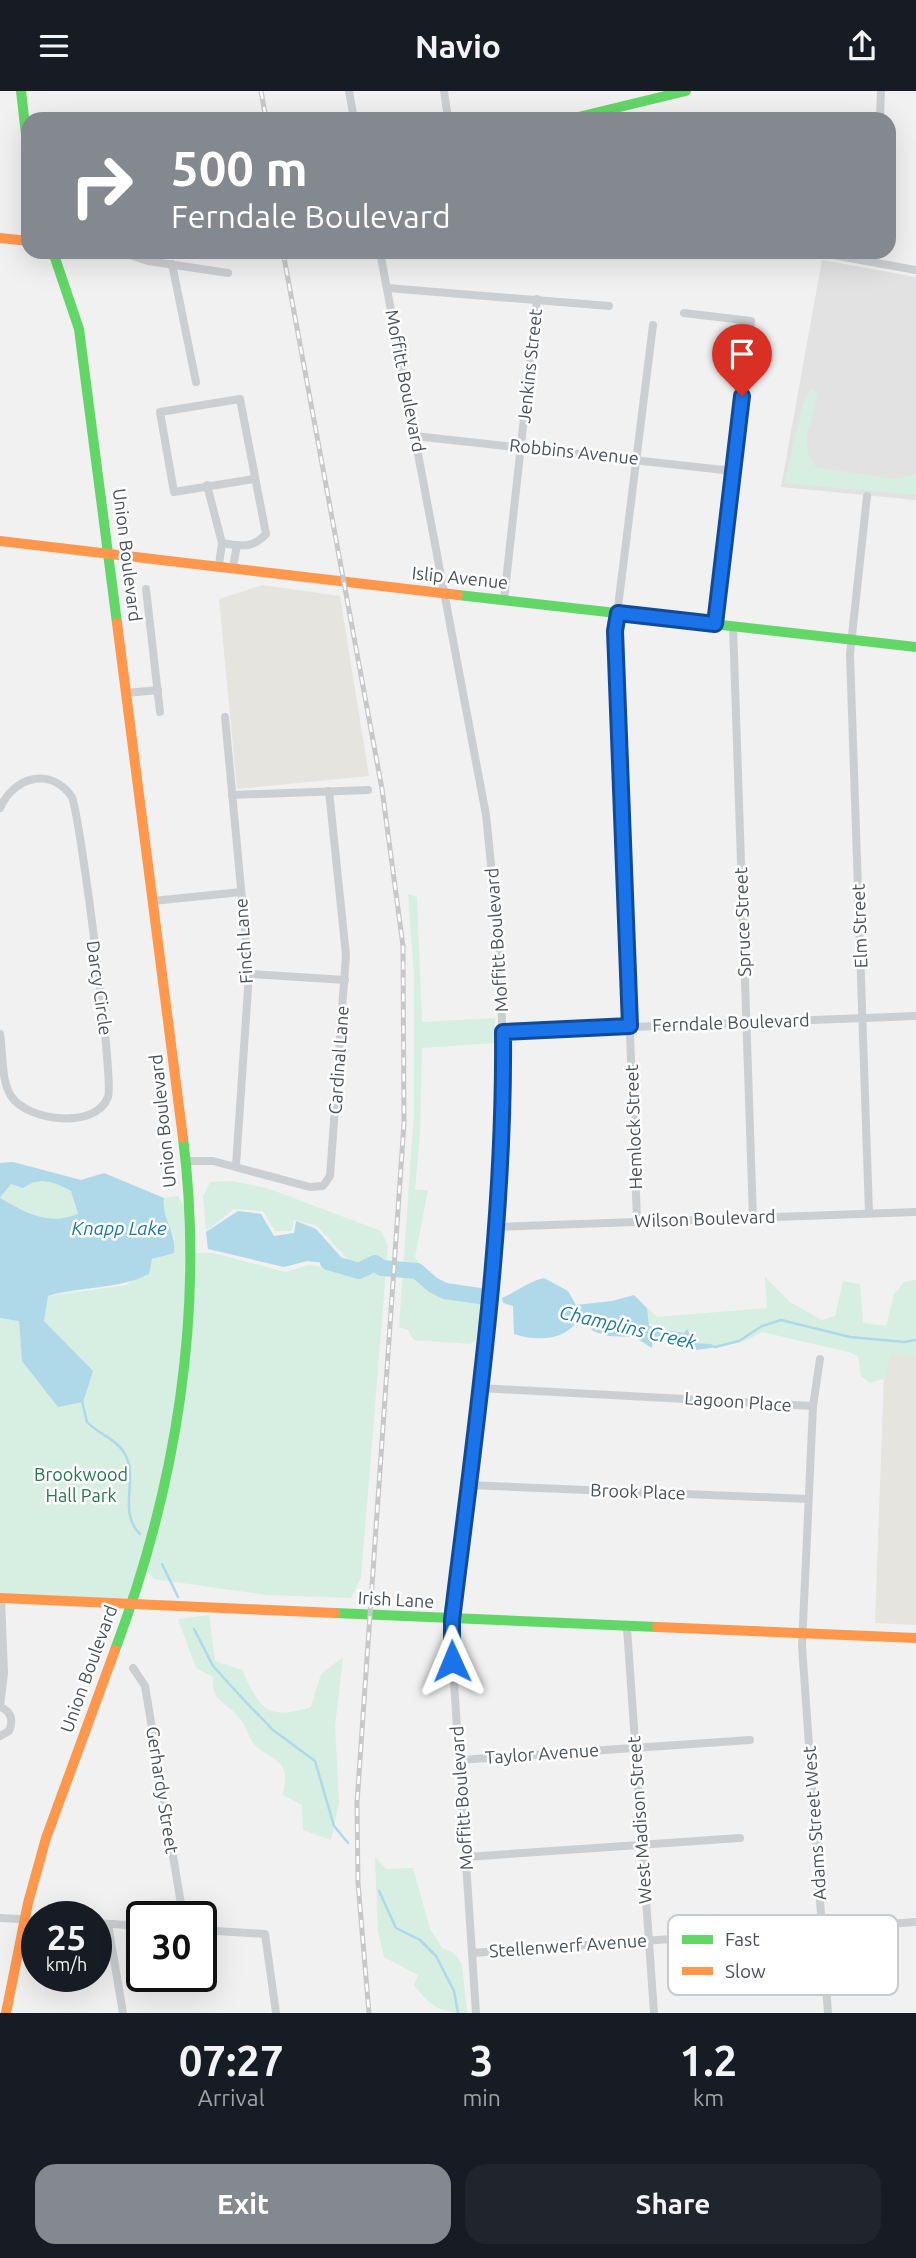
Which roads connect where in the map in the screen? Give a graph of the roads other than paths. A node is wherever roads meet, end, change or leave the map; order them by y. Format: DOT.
graph roads {
  1 [pos="21,91"];
  2 [pos="349,91"];
  3 [pos="444,91"];
  4 [pos="686,91"];
  5 [pos="881,91"];
  6 [pos="23,112"];
  7 [pos="353,112"];
  8 [pos="447,112"];
  9 [pos="599,112"];
  10 [pos="880,112"];
  11 [pos="0,238"];
  12 [pos="21,240"];
  13 [pos="55,259"];
  14 [pos="146,259"];
  15 [pos="381,259"];
  16 [pos="854,259"];
  17 [pos="875,259"];
  18 [pos="157,262"];
  19 [pos="875,263"];
  20 [pos="172,264"];
  21 [pos="916,270"];
  22 [pos="228,273"];
  23 [pos="387,288"];
  24 [pos="537,299"];
  25 [pos="609,306"];
  26 [pos="684,313"];
  27 [pos="653,325"];
  28 [pos="197,382"];
  29 [pos="415,436"];
  30 [pos="522,446"];
  31 [pos="636,459"];
  32 [pos="733,471"];
  33 [pos="254,479"];
  34 [pos="207,485"];
  35 [pos="867,496"];
  36 [pos="0,541"];
  37 [pos="222,544"];
  38 [pos="237,545"];
  39 [pos="109,556"];
  40 [pos="219,565"];
  41 [pos="233,567"];
  42 [pos="146,589"];
  43 [pos="446,594"];
  44 [pos="504,600"];
  45 [pos="618,613"];
  46 [pos="715,624"];
  47 [pos="733,626"];
  48 [pos="851,640"];
  49 [pos="916,647"];
  50 [pos="158,690"];
  51 [pos="126,693"];
  52 [pos="160,712"];
  53 [pos="225,717"];
  54 [pos="368,790"];
  55 [pos="329,791"];
  56 [pos="232,795"];
  57 [pos="0,808"];
  58 [pos="241,892"];
  59 [pos="153,901"];
  60 [pos="249,974"];
  61 [pos="345,980"];
  62 [pos="916,1016"];
  63 [pos="864,1018"];
  64 [pos="746,1022"];
  65 [pos="630,1026"];
  66 [pos="503,1032"];
  67 [pos="0,1034"];
  68 [pos="186,1161"];
  69 [pos="236,1165"];
  70 [pos="916,1212"];
  71 [pos="869,1213"];
  72 [pos="753,1218"];
  73 [pos="637,1221"];
  74 [pos="494,1227"];
  75 [pos="820,1359"];
  76 [pos="479,1388"];
  77 [pos="813,1406"];
  78 [pos="468,1485"];
  79 [pos="808,1499"];
  80 [pos="0,1598"];
  81 [pos="132,1604"];
  82 [pos="452,1620"];
  83 [pos="627,1628"];
  84 [pos="802,1633"];
  85 [pos="916,1638"];
  86 [pos="132,1668"];
  87 [pos="0,1707"];
  88 [pos="0,1736"];
  89 [pos="750,1740"];
  90 [pos="635,1748"];
  91 [pos="459,1760"];
  92 [pos="740,1838"];
  93 [pos="642,1845"];
  94 [pos="466,1857"];
  95 [pos="28,1901"];
  96 [pos="181,1901"];
  97 [pos="822,1915"];
  98 [pos="0,1918"];
  99 [pos="21,1919"];
  100 [pos="916,1922"];
  101 [pos="898,1923"];
  102 [pos="21,1930"];
  103 [pos="217,1931"];
  104 [pos="668,1939"];
  105 [pos="649,1940"];
  106 [pos="112,1948"];
  107 [pos="472,1953"];
  108 [pos="827,1995"];
  109 [pos="6,2013"];
  110 [pos="123,2013"];
  111 [pos="276,2013"];
  112 [pos="476,2013"];
  113 [pos="654,2013"];
  114 [pos="828,2013"];
  1 -- 6 [label="main road"];
  2 -- 7 [label="street"];
  3 -- 8 [label="street"];
  4 -- 9 [label="main road"];
  5 -- 10 [label="street"];
  11 -- 12 [label="main road"];
  13 -- 39 [label="main road, Union Boulevard"];
  14 -- 18 [label="street"];
  15 -- 23 [label="street, Moffitt Boulevard"];
  16 -- 19 [label="street"];
  17 -- 19 [label="street"];
  18 -- 20 [label="street"];
  19 -- 21 [label="street"];
  20 -- 22 [label="street"];
  20 -- 28 [label="street"];
  23 -- 24 [label="street"];
  23 -- 29 [label="street, Moffitt Boulevard"];
  24 -- 25 [label="street"];
  24 -- 30 [label="street, Jenkins Street"];
  26 -- 32 [label="street"];
  27 -- 31 [label="street, Hemlock Street"];
  29 -- 30 [label="street, Robbins Avenue"];
  29 -- 43 [label="street, Moffitt Boulevard"];
  30 -- 31 [label="street, Robbins Avenue"];
  30 -- 44 [label="street, Jenkins Street"];
  31 -- 32 [label="street, Robbins Avenue"];
  31 -- 45 [label="street, Hemlock Street"];
  32 -- 46 [label="street"];
  33 -- 34 [label="street"];
  33 -- 34 [label="street"];
  33 -- 38 [label="street"];
  34 -- 37 [label="street"];
  35 -- 48 [label="street, Elm Street"];
  36 -- 39 [label="main road, Islip Avenue"];
  37 -- 38 [label="street"];
  37 -- 40 [label="street"];
  38 -- 41 [label="street"];
  39 -- 40 [label="main road, Islip Avenue"];
  39 -- 51 [label="main road, Union Boulevard"];
  40 -- 41 [label="main road, Islip Avenue"];
  41 -- 43 [label="main road, Islip Avenue"];
  42 -- 50 [label="street"];
  43 -- 44 [label="main road, Islip Avenue"];
  43 -- 66 [label="street, Moffitt Boulevard"];
  44 -- 45 [label="main road, Islip Avenue"];
  45 -- 46 [label="main road, Islip Avenue"];
  45 -- 65 [label="street, Hemlock Street"];
  46 -- 47 [label="main road, Islip Avenue"];
  47 -- 48 [label="main road, Islip Avenue"];
  47 -- 64 [label="street, Spruce Street"];
  48 -- 49 [label="main road, Islip Avenue"];
  48 -- 63 [label="street, Elm Street"];
  50 -- 51 [label="street"];
  50 -- 52 [label="street"];
  51 -- 59 [label="main road, Union Boulevard"];
  53 -- 56 [label="street, Finch Lane"];
  54 -- 55 [label="street"];
  55 -- 56 [label="street"];
  55 -- 61 [label="street, Cardinal Lane"];
  56 -- 58 [label="street, Finch Lane"];
  57 -- 67 [label="street, Darcy Circle"];
  58 -- 59 [label="street"];
  58 -- 60 [label="street, Finch Lane"];
  59 -- 68 [label="main road, Union Boulevard"];
  60 -- 61 [label="street"];
  60 -- 69 [label="street, Finch Lane"];
  61 -- 69 [label="street, Cardinal Lane"];
  62 -- 63 [label="street, Ferndale Boulevard"];
  63 -- 64 [label="street, Ferndale Boulevard"];
  63 -- 71 [label="street, Elm Street"];
  64 -- 65 [label="street, Ferndale Boulevard"];
  64 -- 72 [label="street, Spruce Street"];
  65 -- 66 [label="street, Ferndale Boulevard"];
  65 -- 73 [label="street, Hemlock Street"];
  66 -- 74 [label="street, Moffitt Boulevard"];
  68 -- 69 [label="street, Cardinal Lane"];
  68 -- 81 [label="main road, Union Boulevard"];
  70 -- 71 [label="street, Wilson Boulevard"];
  71 -- 72 [label="street, Wilson Boulevard"];
  72 -- 73 [label="street, Wilson Boulevard"];
  73 -- 74 [label="street, Wilson Boulevard"];
  74 -- 76 [label="street, Moffitt Boulevard"];
  75 -- 77 [label="street"];
  76 -- 77 [label="street, Lagoon Place"];
  76 -- 78 [label="street, Moffitt Boulevard"];
  77 -- 79 [label="street, Lagoon Place"];
  78 -- 79 [label="street, Brook Place"];
  78 -- 82 [label="street, Moffitt Boulevard"];
  79 -- 84 [label="street, Lagoon Place"];
  80 -- 81 [label="main road, Irish Lane"];
  80 -- 87 [label="street"];
  81 -- 82 [label="main road, Irish Lane"];
  81 -- 95 [label="main road, Union Boulevard"];
  82 -- 83 [label="main road, Irish Lane"];
  82 -- 91 [label="street, Moffitt Boulevard"];
  83 -- 84 [label="main road, Irish Lane"];
  83 -- 90 [label="street, West Madison Street"];
  84 -- 85 [label="main road, Irish Lane"];
  84 -- 97 [label="street, Adams Street West"];
  86 -- 96 [label="street, Gerhardy Street"];
  87 -- 88 [label="street"];
  89 -- 90 [label="street, Taylor Avenue"];
  90 -- 91 [label="street, Taylor Avenue"];
  90 -- 93 [label="street, West Madison Street"];
  91 -- 94 [label="street, Moffitt Boulevard"];
  92 -- 93 [label="street"];
  93 -- 94 [label="street"];
  93 -- 105 [label="street, West Madison Street"];
  94 -- 107 [label="street, Moffitt Boulevard"];
  98 -- 99 [label="street"];
  100 -- 101 [label="street, Stellenwerf Avenue"];
  102 -- 109 [label="main road, Union Boulevard"];
  103 -- 111 [label="street"];
  104 -- 105 [label="street, Stellenwerf Avenue"];
  105 -- 107 [label="street, Stellenwerf Avenue"];
  105 -- 113 [label="street, West Madison Street"];
  106 -- 110 [label="street"];
  107 -- 112 [label="street, Moffitt Boulevard"];
  108 -- 114 [label="street, Adams Street West"];
}
